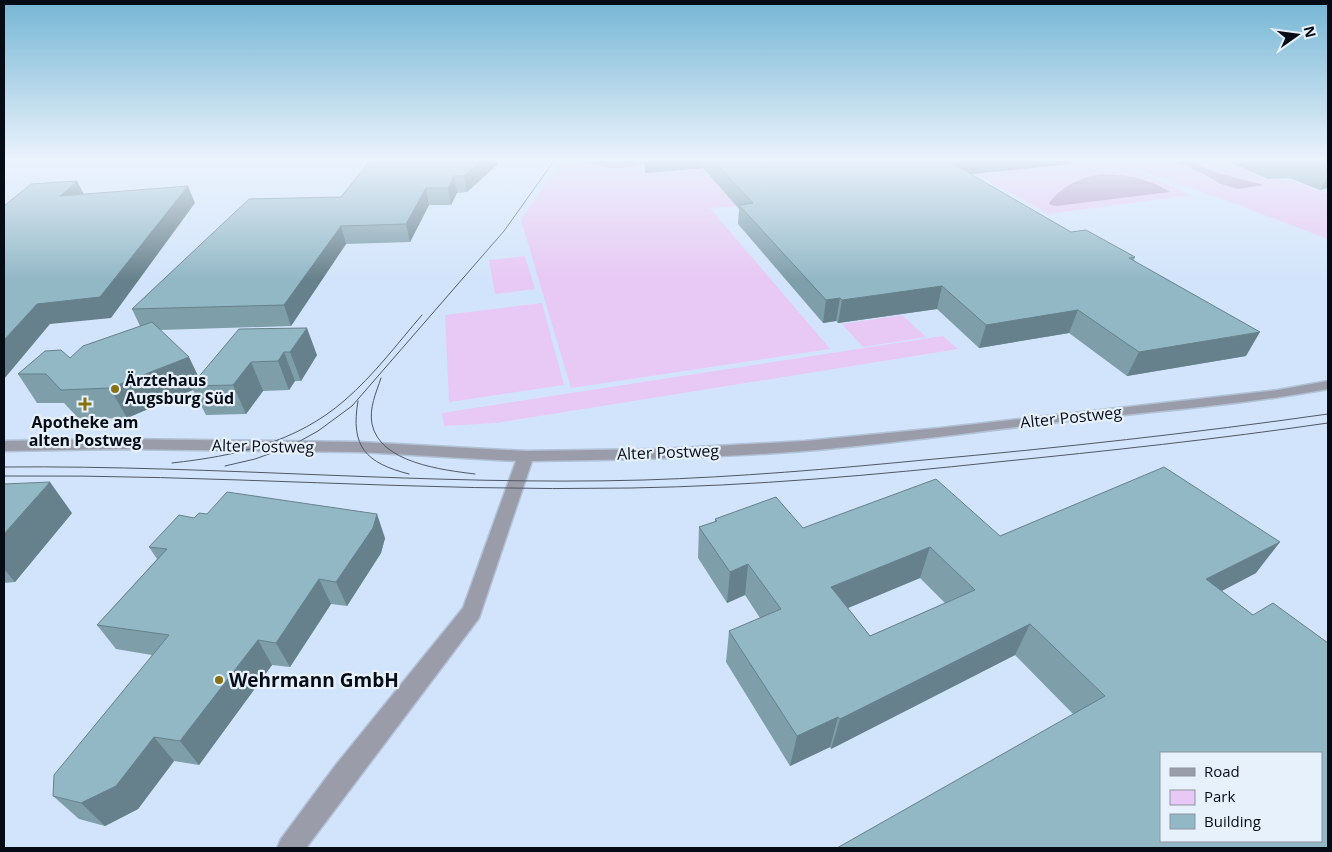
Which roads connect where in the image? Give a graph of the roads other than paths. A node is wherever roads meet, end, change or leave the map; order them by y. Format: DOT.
graph roads {
  1 [pos="1328,385"];
  2 [pos="4,446"];
  3 [pos="526,456"];
  4 [pos="290,848"];
  1 -- 3 [label="street, Alter Postweg"];
  2 -- 3 [label="street, Alter Postweg"];
  3 -- 4 [label="street"];
}
